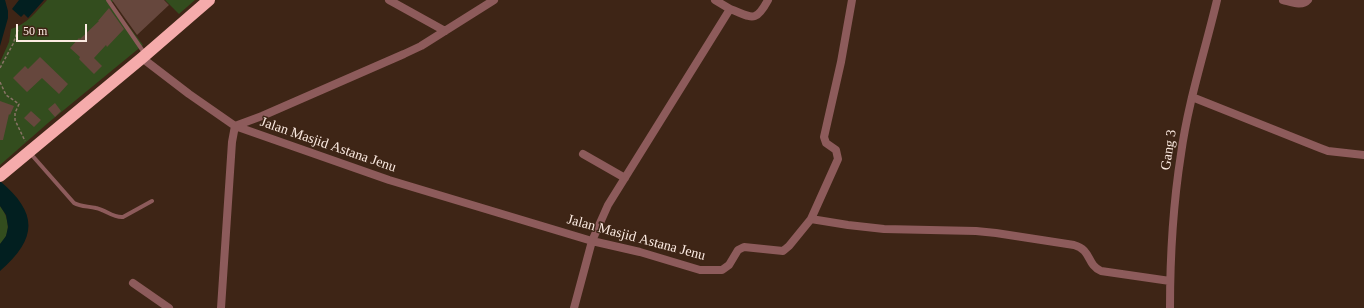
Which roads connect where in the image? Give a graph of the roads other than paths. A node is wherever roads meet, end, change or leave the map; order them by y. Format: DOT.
graph roads {
  1 [pos="108,0"];
  2 [pos="209,0"];
  3 [pos="388,0"];
  4 [pos="494,0"];
  5 [pos="715,0"];
  6 [pos="768,0"];
  7 [pos="852,0"];
  8 [pos="1217,0"];
  9 [pos="1283,0"];
  10 [pos="1308,0"];
  11 [pos="730,9"];
  12 [pos="445,31"];
  13 [pos="144,56"];
  14 [pos="1192,97"];
  15 [pos="235,126"];
  16 [pos="31,152"];
  17 [pos="583,154"];
  18 [pos="1364,155"];
  19 [pos="2,175"];
  20 [pos="625,178"];
  21 [pos="152,201"];
  22 [pos="811,219"];
  23 [pos="592,241"];
  24 [pos="1170,281"];
  25 [pos="133,283"];
  26 [pos="169,308"];
  27 [pos="221,308"];
  28 [pos="574,308"];
  29 [pos="1170,308"];
  1 -- 13 [label="lane"];
  2 -- 13 [label="highway"];
  3 -- 12 [label="street"];
  4 -- 12 [label="street"];
  5 -- 11 [label="street"];
  6 -- 11 [label="street"];
  7 -- 22 [label="street"];
  8 -- 14 [label="street, Gang 3"];
  9 -- 10 [label="street"];
  11 -- 20 [label="street"];
  12 -- 15 [label="street"];
  13 -- 15 [label="street, Jalan Masjid Astana Jenu"];
  13 -- 16 [label="highway"];
  14 -- 18 [label="street"];
  14 -- 24 [label="street, Gang 3"];
  15 -- 23 [label="street, Jalan Masjid Astana Jenu"];
  15 -- 27 [label="street"];
  16 -- 19 [label="highway"];
  16 -- 21 [label="lane"];
  17 -- 20 [label="street"];
  20 -- 23 [label="street"];
  22 -- 23 [label="street, Jalan Masjid Astana Jenu"];
  22 -- 24 [label="street"];
  23 -- 28 [label="street"];
  24 -- 29 [label="street, Gang 3"];
  25 -- 26 [label="street"];
}
